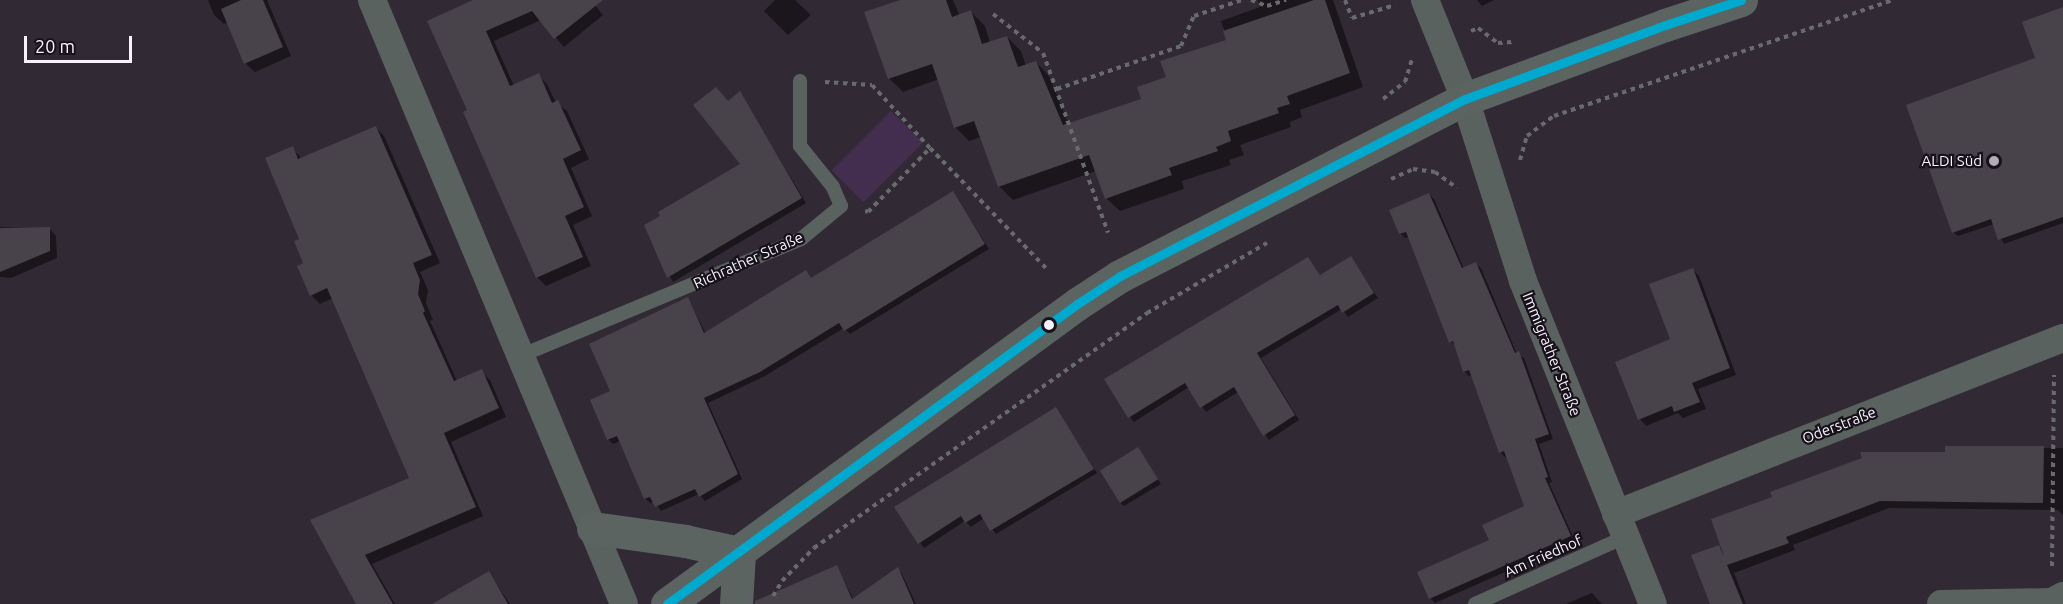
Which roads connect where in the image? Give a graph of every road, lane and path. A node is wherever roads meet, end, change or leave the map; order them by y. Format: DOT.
graph roads {
  1 [pos="372,0"];
  2 [pos="1242,0"];
  3 [pos="1251,0"];
  4 [pos="1286,0"];
  5 [pos="1346,0"];
  6 [pos="1425,0"];
  7 [pos="1741,0"];
  8 [pos="1893,0"];
  9 [pos="1396,4"];
  10 [pos="993,14"];
  11 [pos="800,81"];
  12 [pos="1057,89"];
  13 [pos="1465,99"];
  14 [pos="1554,116"];
  15 [pos="930,148"];
  16 [pos="1413,169"];
  17 [pos="1380,185"];
  18 [pos="841,206"];
  19 [pos="1108,233"];
  20 [pos="1275,238"];
  21 [pos="1047,269"];
  22 [pos="2059,340"];
  23 [pos="520,356"];
  24 [pos="1620,526"];
  25 [pos="593,528"];
  26 [pos="739,553"];
  27 [pos="2058,599"];
  28 [pos="624,604"];
  29 [pos="667,604"];
  30 [pos="736,604"];
  31 [pos="769,604"];
  32 [pos="1474,604"];
  33 [pos="1653,604"];
  34 [pos="1941,604"];
  1 -- 23 [label="street"];
  2 -- 12 [label="path"];
  3 -- 4 [label="path"];
  5 -- 9 [label="path"];
  6 -- 13 [label="street, Immigrather Straße"];
  7 -- 13 [label="main road"];
  8 -- 14 [label="path"];
  10 -- 12 [label="path"];
  11 -- 15 [label="path"];
  11 -- 18 [label="lane"];
  12 -- 19 [label="path"];
  13 -- 24 [label="street, Immigrather Straße"];
  13 -- 26 [label="main road"];
  15 -- 18 [label="path"];
  15 -- 21 [label="path"];
  16 -- 17 [label="path"];
  18 -- 23 [label="lane, Richrather Straße"];
  20 -- 31 [label="path"];
  22 -- 24 [label="street, Oderstraße"];
  22 -- 27 [label="path"];
  23 -- 25 [label="street"];
  24 -- 32 [label="lane, Am Friedhof"];
  24 -- 33 [label="street, Immigrather Straße"];
  25 -- 26 [label="main road"];
  25 -- 28 [label="street"];
  26 -- 29 [label="main road"];
  26 -- 30 [label="main road"];
  27 -- 34 [label="street"];
}
